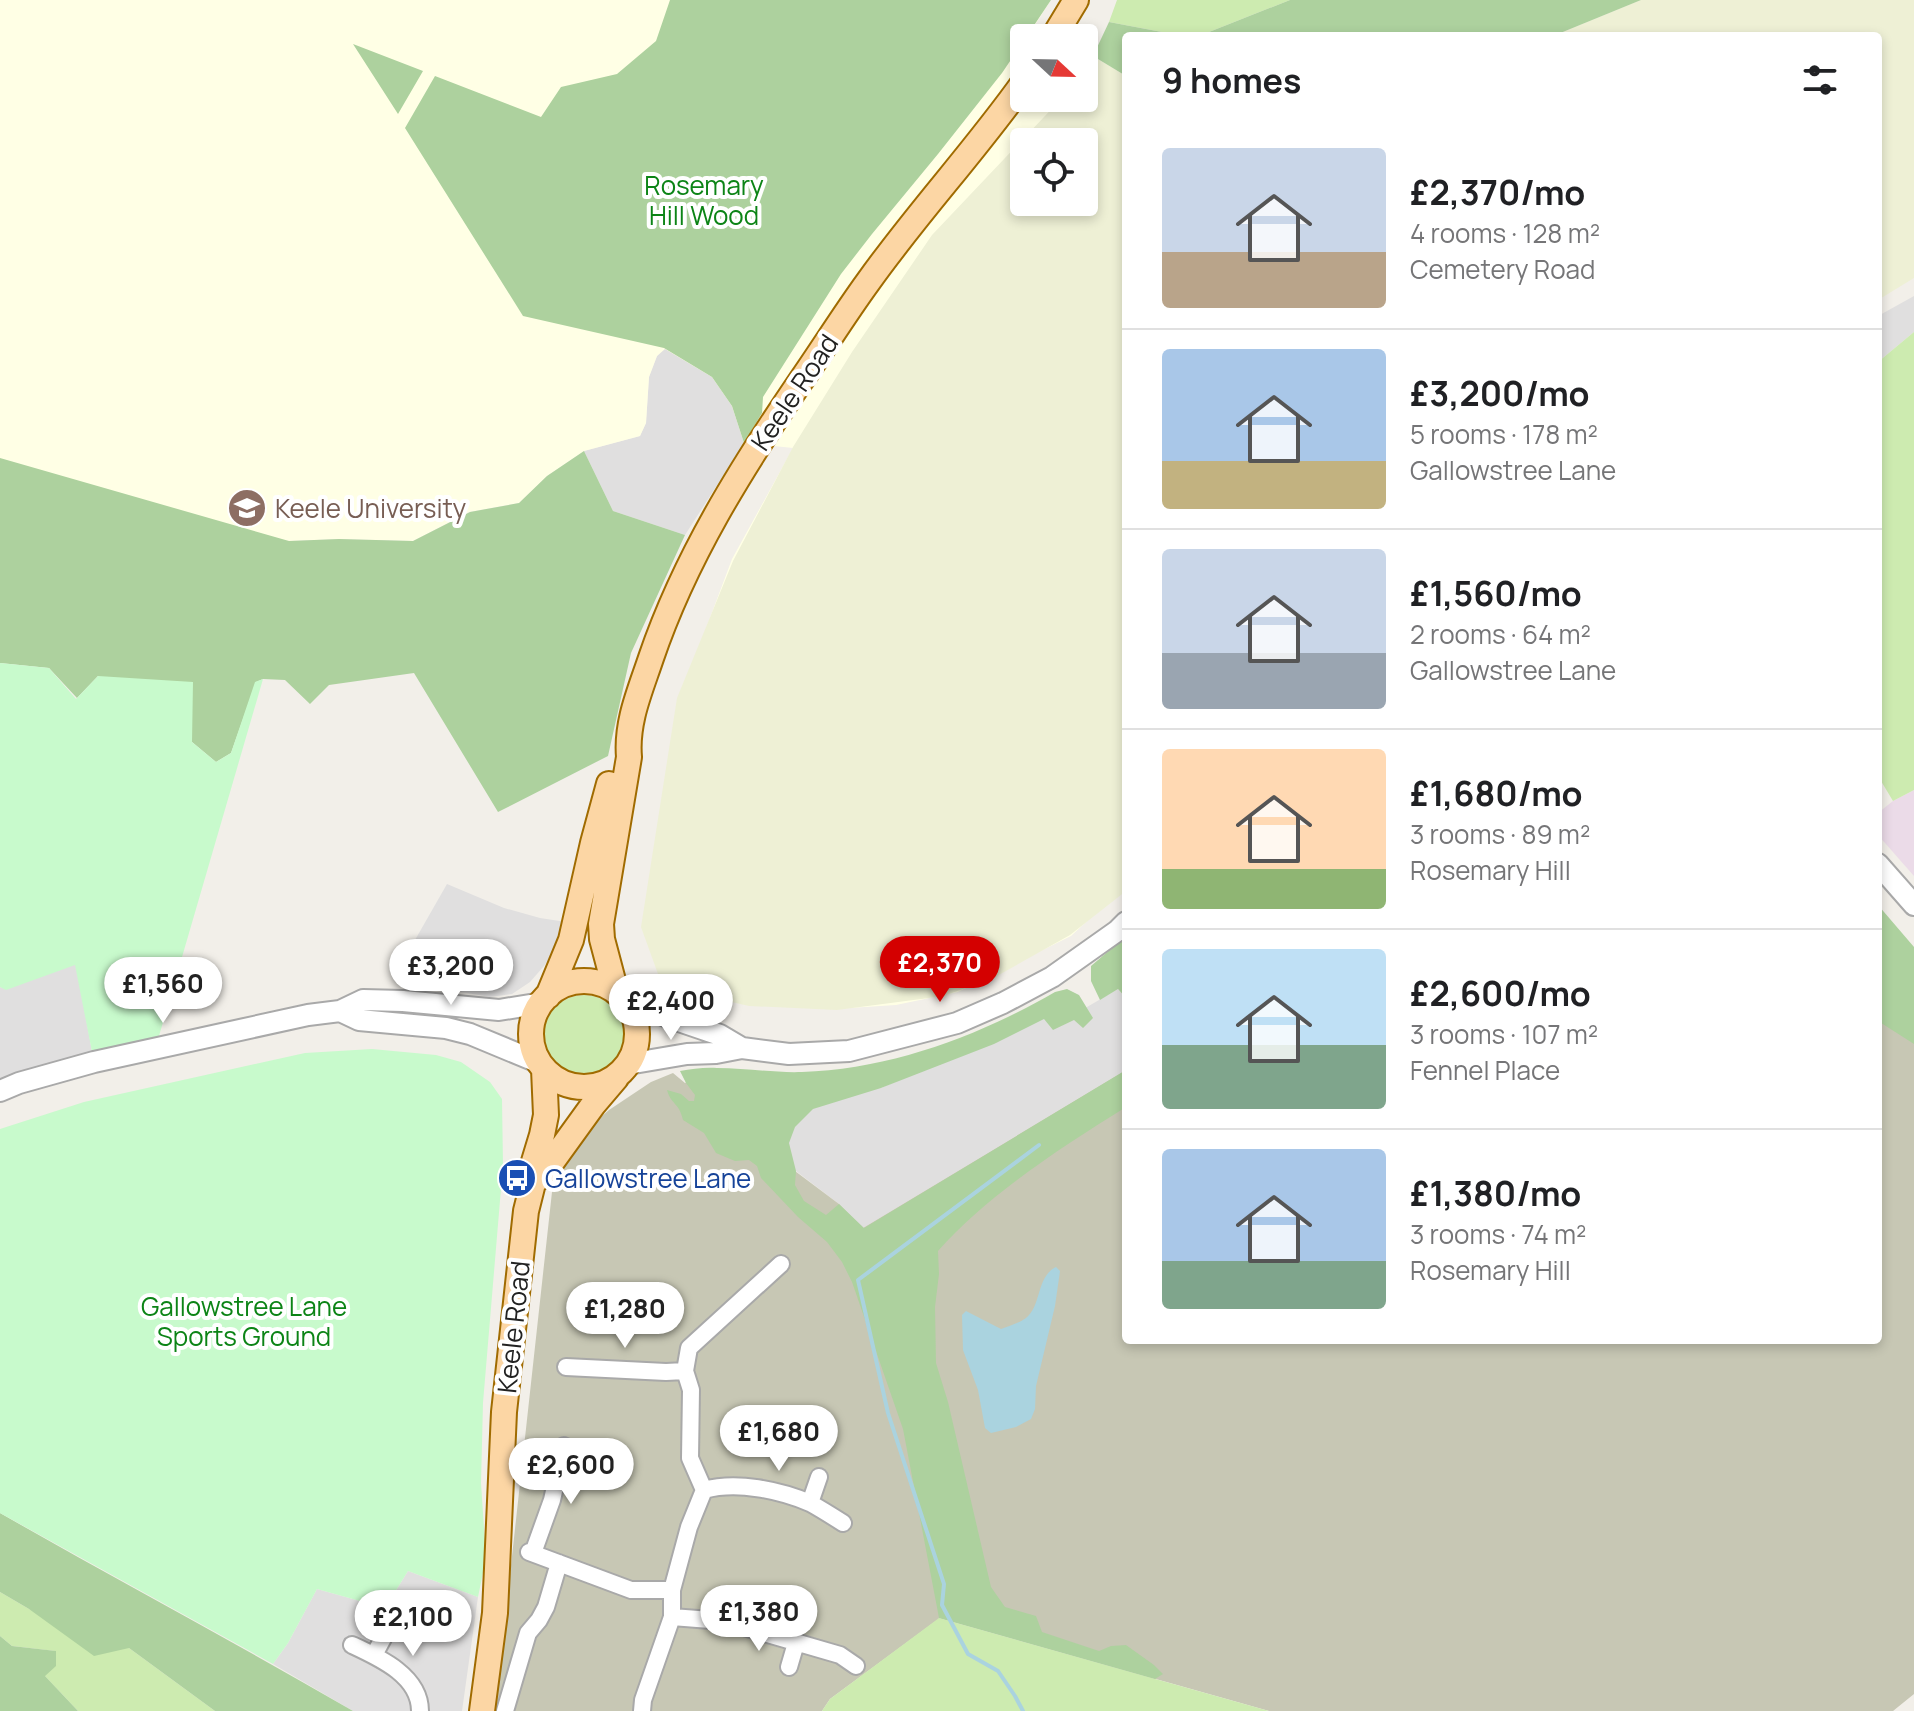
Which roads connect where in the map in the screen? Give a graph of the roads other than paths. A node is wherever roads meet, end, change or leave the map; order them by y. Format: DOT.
graph roads {
  1 [pos="1076,0"];
  2 [pos="1061,24"];
  3 [pos="1010,102"];
  4 [pos="627,738"];
  5 [pos="1882,869"];
  6 [pos="1914,905"];
  7 [pos="1122,926"];
  8 [pos="618,994"];
  9 [pos="545,999"];
  10 [pos="340,1011"];
  11 [pos="742,1048"];
  12 [pos="542,1066"];
  13 [pos="624,1068"];
  14 [pos="0,1091"];
  15 [pos="533,1183"];
  16 [pos="781,1264"];
  17 [pos="566,1367"];
  18 [pos="685,1371"];
  19 [pos="564,1446"];
  20 [pos="819,1477"];
  21 [pos="704,1490"];
  22 [pos="810,1503"];
  23 [pos="843,1523"];
  24 [pos="559,1563"];
  25 [pos="672,1590"];
  26 [pos="672,1617"];
  27 [pos="388,1629"];
  28 [pos="796,1643"];
  29 [pos="352,1645"];
  30 [pos="374,1655"];
  31 [pos="856,1666"];
  32 [pos="789,1667"];
  33 [pos="420,1711"];
  34 [pos="482,1711"];
  35 [pos="505,1711"];
  36 [pos="642,1711"];
  1 -- 2 [label="main road"];
  3 -- 4 [label="main road, Keele Road"];
  4 -- 8 [label="main road, Keele Road"];
  4 -- 9 [label="main road, Keele Road"];
  5 -- 6 [label="street"];
  7 -- 11 [label="street"];
  8 -- 9 [label="main road"];
  8 -- 11 [label="street"];
  8 -- 13 [label="main road"];
  9 -- 10 [label="street"];
  9 -- 12 [label="main road"];
  10 -- 12 [label="street"];
  10 -- 14 [label="street"];
  11 -- 13 [label="street"];
  12 -- 13 [label="main road"];
  12 -- 15 [label="main road, Keele Road"];
  13 -- 15 [label="main road, Keele Road"];
  15 -- 34 [label="main road, Keele Road"];
  16 -- 18 [label="street"];
  17 -- 18 [label="street"];
  18 -- 21 [label="street"];
  19 -- 24 [label="street"];
  20 -- 22 [label="street"];
  21 -- 22 [label="street"];
  21 -- 25 [label="street"];
  22 -- 23 [label="street"];
  24 -- 25 [label="street"];
  24 -- 35 [label="street"];
  25 -- 26 [label="street"];
  26 -- 28 [label="street"];
  26 -- 36 [label="street"];
  27 -- 30 [label="street"];
  28 -- 31 [label="street"];
  28 -- 32 [label="street"];
  29 -- 30 [label="street"];
  30 -- 33 [label="street"];
}
